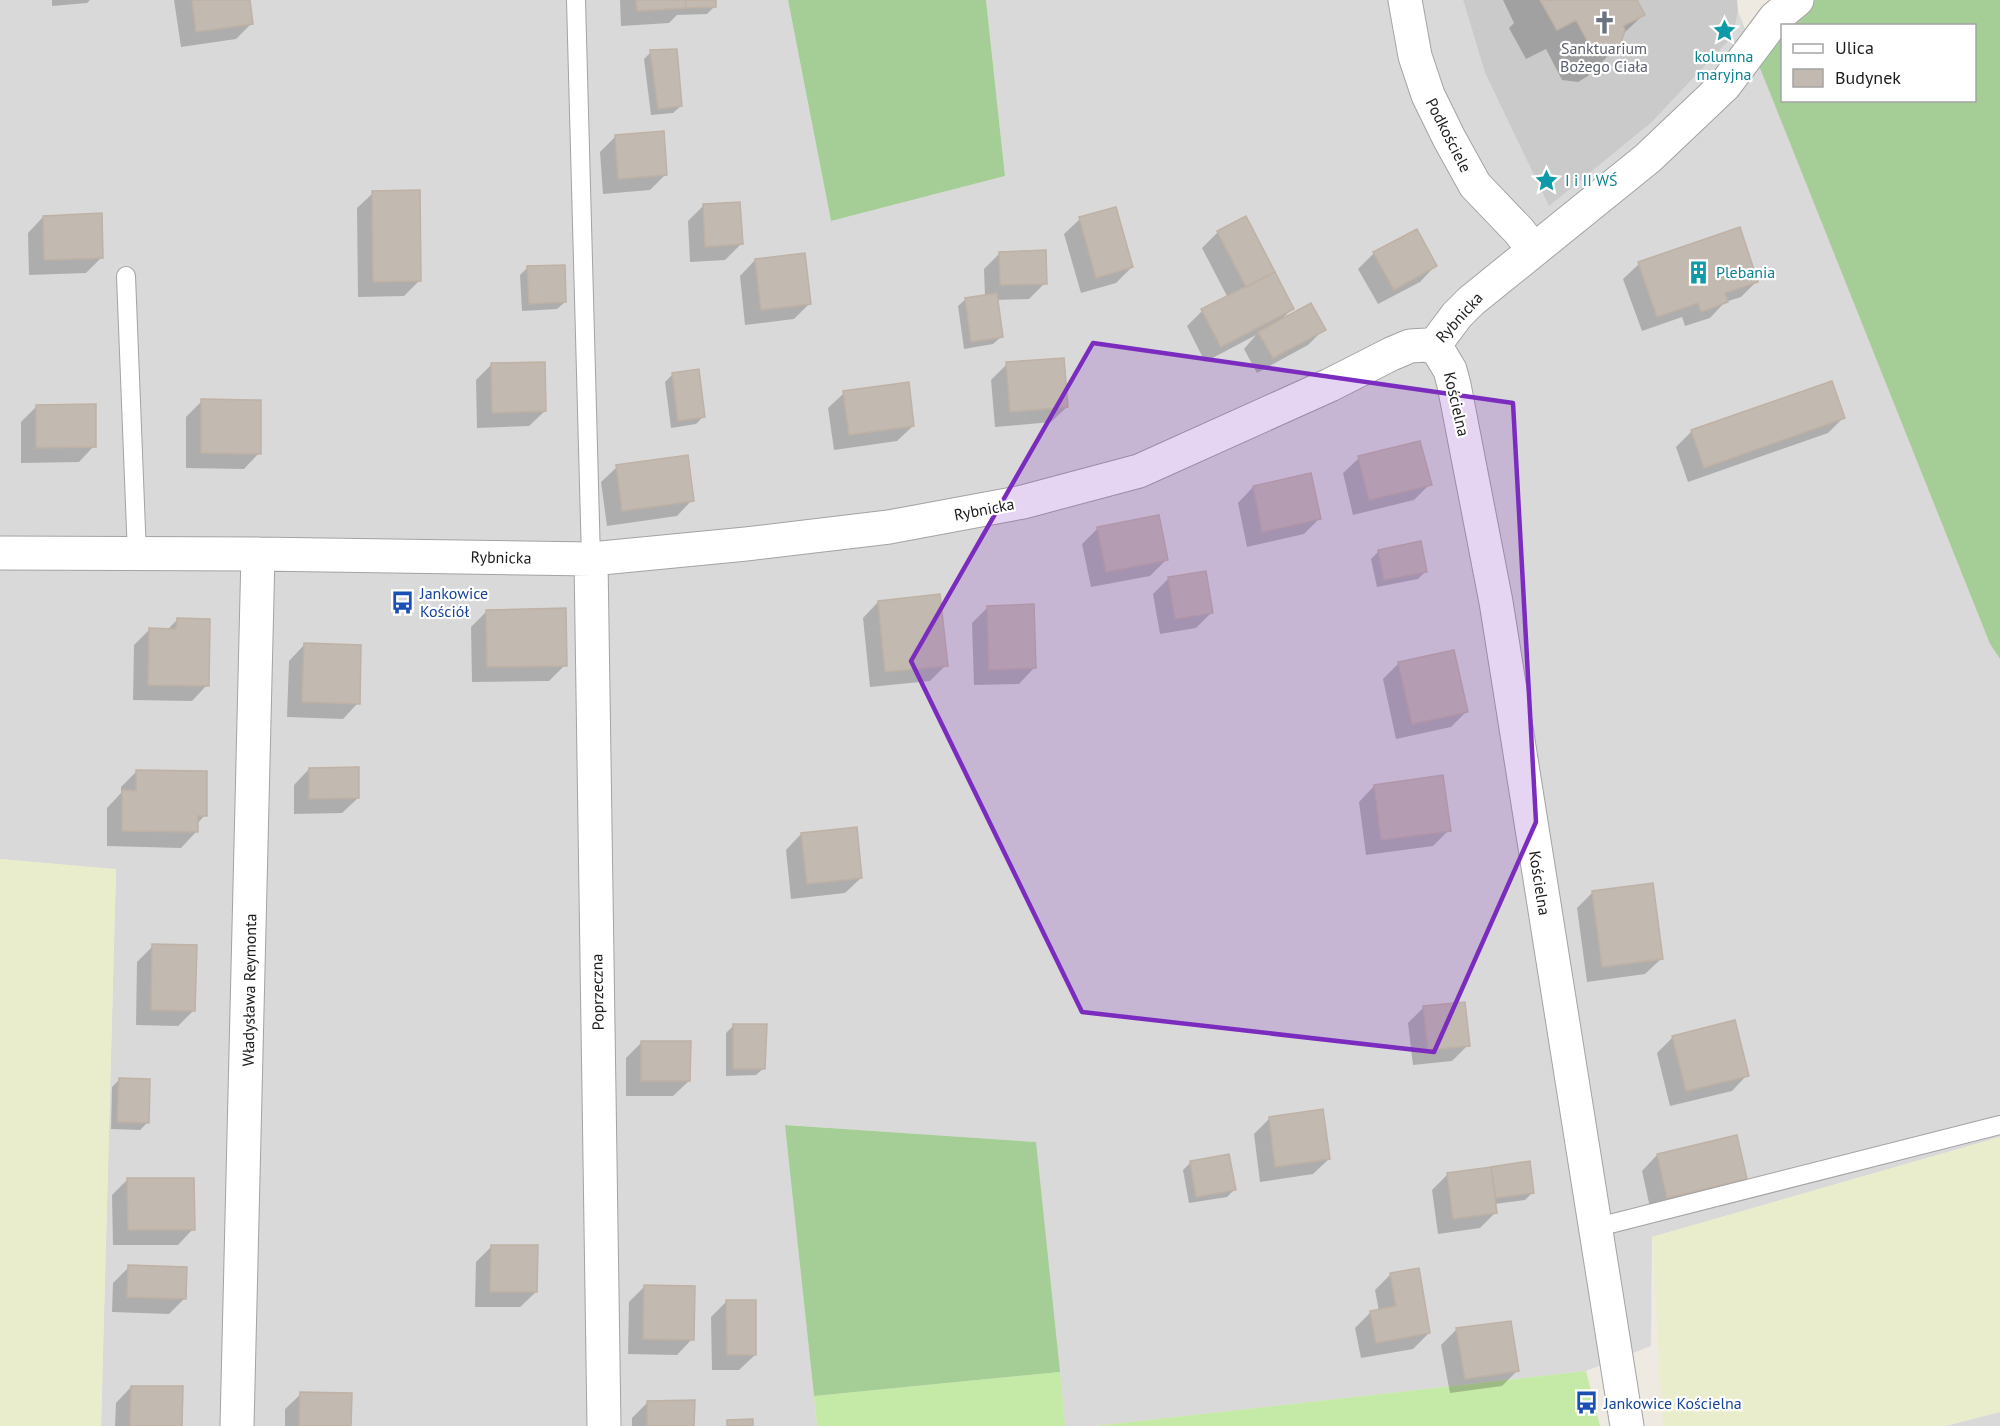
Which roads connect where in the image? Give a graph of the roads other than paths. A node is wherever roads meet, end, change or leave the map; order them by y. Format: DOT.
graph roads {
  1 [pos="576,0"];
  2 [pos="1405,0"];
  3 [pos="1779,6"];
  4 [pos="1533,249"];
  5 [pos="126,276"];
  6 [pos="1433,347"];
  7 [pos="0,553"];
  8 [pos="258,554"];
  9 [pos="137,555"];
  10 [pos="591,559"];
  11 [pos="2000,1125"];
  12 [pos="1594,1227"];
  13 [pos="237,1426"];
  14 [pos="604,1426"];
  15 [pos="1627,1426"];
  1 -- 10 [label="lane"];
  2 -- 4 [label="street, Podkościele"];
  3 -- 4 [label="street, Rybnicka"];
  4 -- 6 [label="street, Rybnicka"];
  5 -- 9 [label="lane"];
  6 -- 10 [label="street, Rybnicka"];
  6 -- 12 [label="street, Kościelna"];
  7 -- 9 [label="street, Rybnicka"];
  8 -- 9 [label="street, Rybnicka"];
  8 -- 10 [label="street, Rybnicka"];
  8 -- 13 [label="street, Władysława Reymonta"];
  10 -- 14 [label="street, Poprzeczna"];
  11 -- 12 [label="lane"];
  12 -- 15 [label="street, Kościelna"];
}
